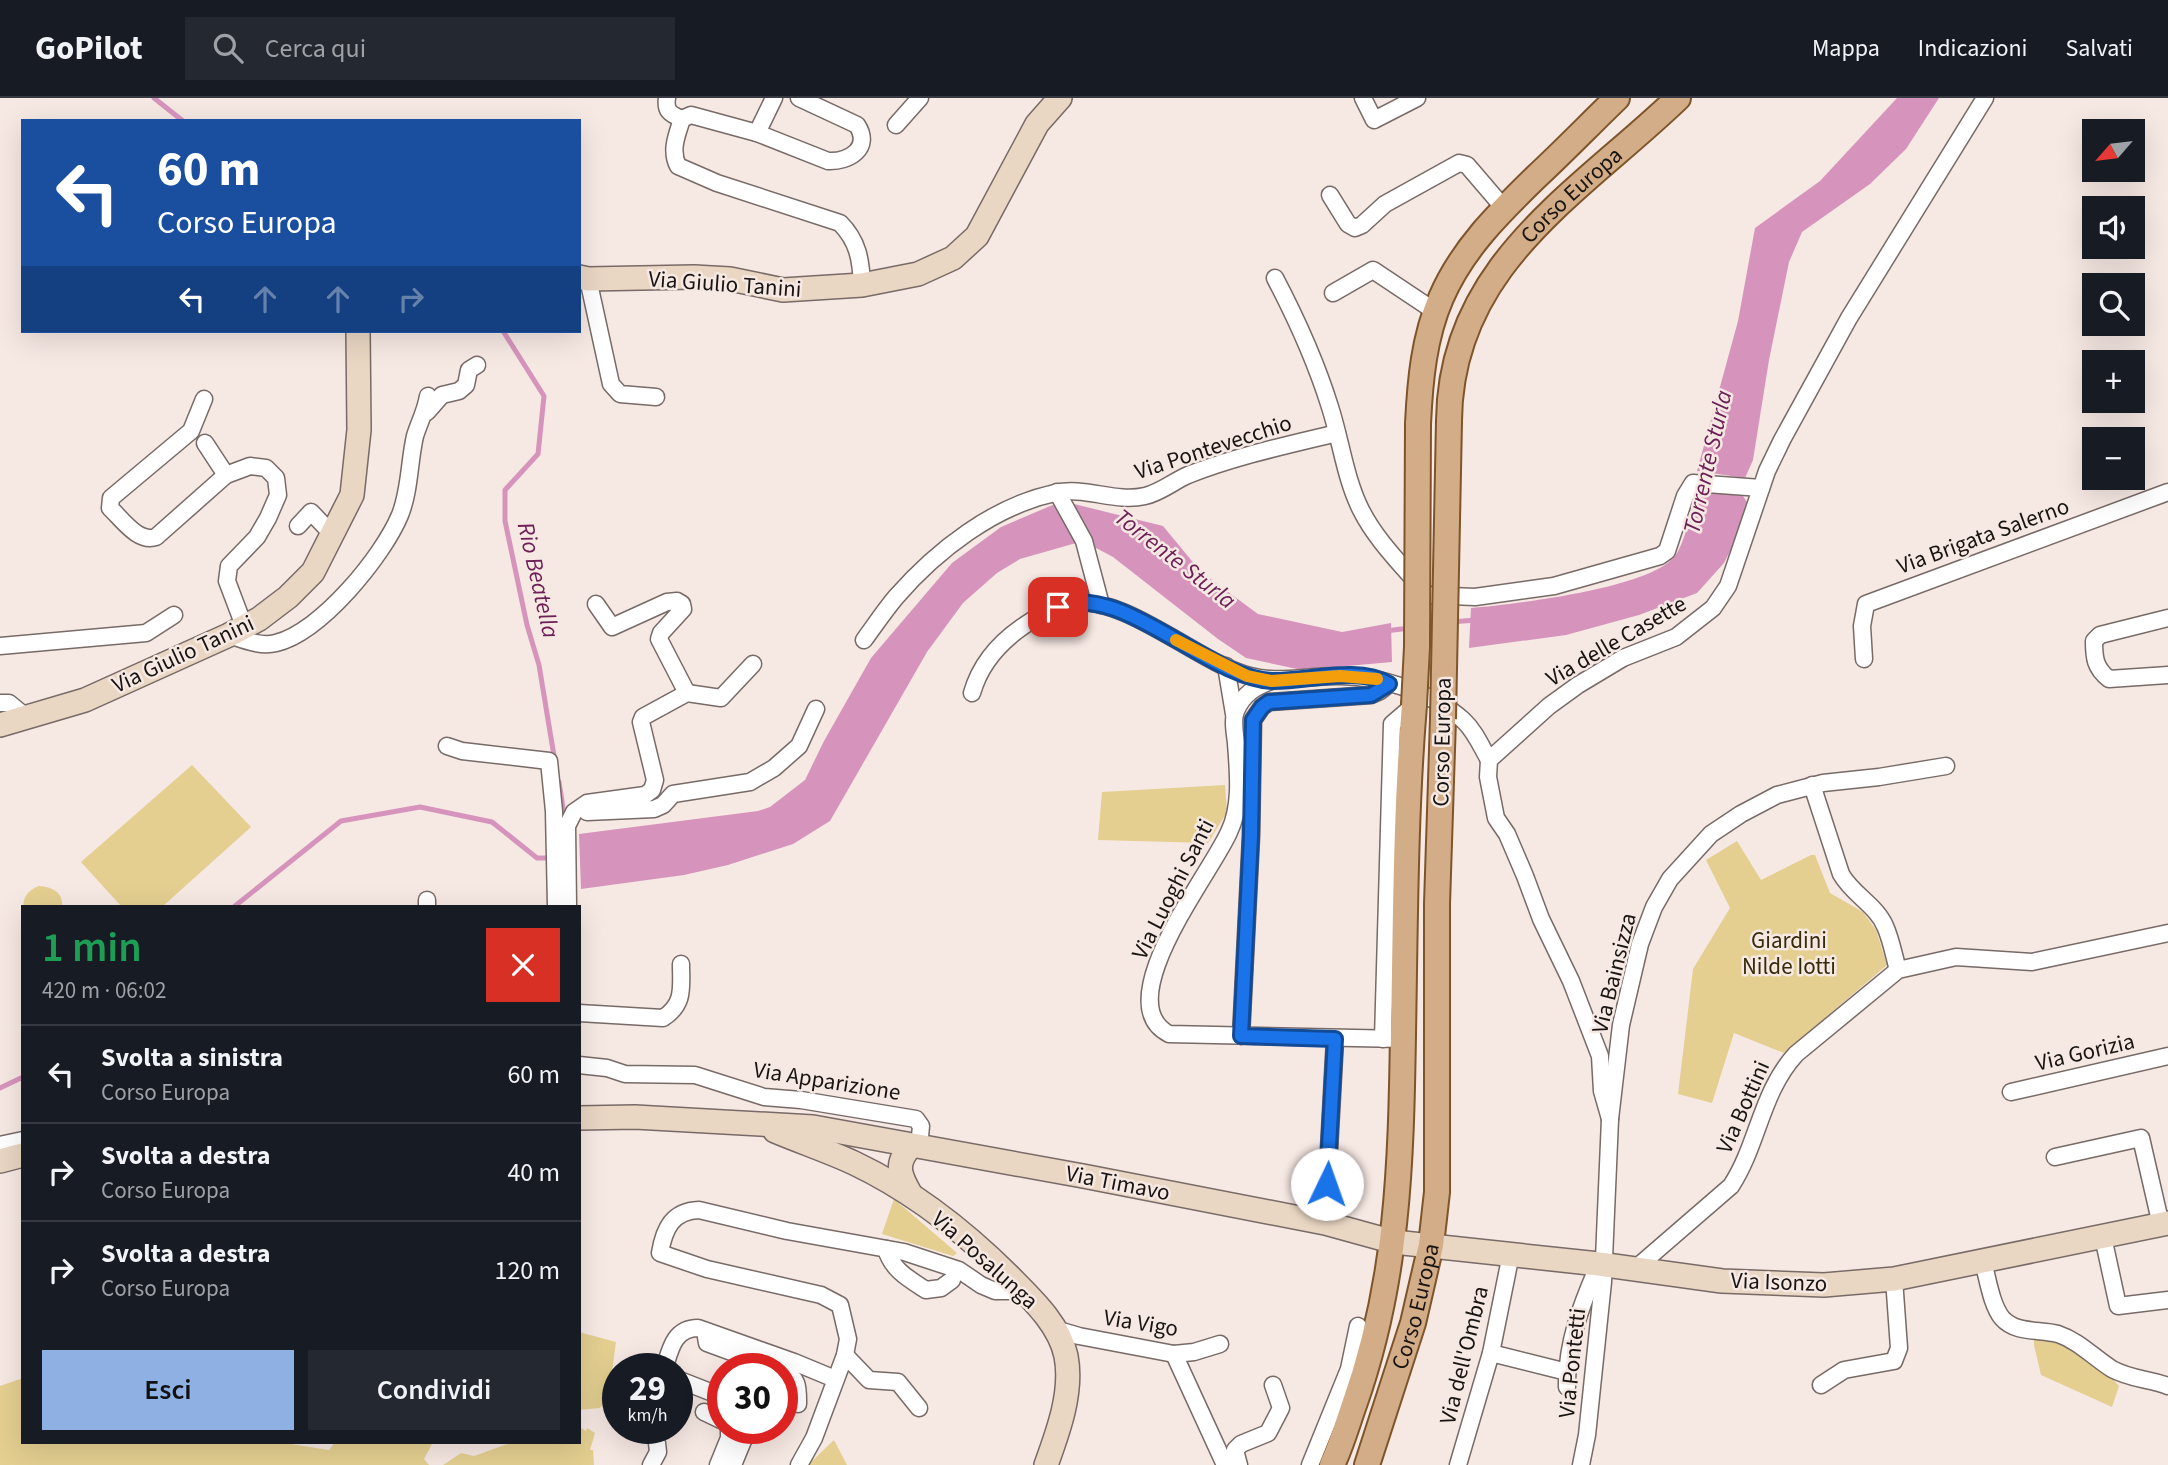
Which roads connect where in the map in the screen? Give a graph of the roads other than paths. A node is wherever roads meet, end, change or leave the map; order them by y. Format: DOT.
graph roads {
  1 [pos="667,98"];
  2 [pos="774,98"];
  3 [pos="799,98"];
  4 [pos="920,98"];
  5 [pos="1060,98"];
  6 [pos="1363,98"];
  7 [pos="1416,98"];
  8 [pos="1617,98"];
  9 [pos="1678,98"];
  10 [pos="1985,98"];
  11 [pos="682,119"];
  12 [pos="896,125"];
  13 [pos="757,133"];
  14 [pos="1331,195"];
  15 [pos="1503,207"];
  16 [pos="584,278"];
  17 [pos="1275,278"];
  18 [pos="862,285"];
  19 [pos="1333,293"];
  20 [pos="1436,312"];
  21 [pos="358,333"];
  22 [pos="477,365"];
  23 [pos="428,396"];
  24 [pos="656,397"];
  25 [pos="204,399"];
  26 [pos="425,414"];
  27 [pos="1338,433"];
  28 [pos="205,443"];
  29 [pos="226,475"];
  30 [pos="1756,487"];
  31 [pos="2168,492"];
  32 [pos="1059,497"];
  33 [pos="298,526"];
  34 [pos="333,536"];
  35 [pos="1100,599"];
  36 [pos="596,604"];
  37 [pos="174,615"];
  38 [pos="2168,618"];
  39 [pos="237,631"];
  40 [pos="864,640"];
  41 [pos="0,646"];
  42 [pos="1864,659"];
  43 [pos="753,664"];
  44 [pos="1226,666"];
  45 [pos="2168,675"];
  46 [pos="1271,681"];
  47 [pos="1389,684"];
  48 [pos="687,693"];
  49 [pos="972,693"];
  50 [pos="0,702"];
  51 [pos="816,709"];
  52 [pos="1234,714"];
  53 [pos="26,717"];
  54 [pos="0,725"];
  55 [pos="447,746"];
  56 [pos="1489,760"];
  57 [pos="1946,766"];
  58 [pos="1812,785"];
  59 [pos="565,821"];
  60 [pos="556,905"];
  61 [pos="568,905"];
  62 [pos="2168,933"];
  63 [pos="681,964"];
  64 [pos="1898,970"];
  65 [pos="581,1013"];
  66 [pos="1241,1036"];
  67 [pos="1335,1039"];
  68 [pos="1393,1039"];
  69 [pos="2168,1056"];
  70 [pos="581,1065"];
  71 [pos="2011,1092"];
  72 [pos="581,1118"];
  73 [pos="1610,1119"];
  74 [pos="756,1124"];
  75 [pos="852,1135"];
  76 [pos="21,1140"];
  77 [pos="0,1145"];
  78 [pos="915,1146"];
  79 [pos="21,1156"];
  80 [pos="2055,1157"];
  81 [pos="0,1161"];
  82 [pos="868,1164"];
  83 [pos="906,1186"];
  84 [pos="1325,1223"];
  85 [pos="2164,1224"];
  86 [pos="2103,1237"];
  87 [pos="1394,1242"];
  88 [pos="1431,1245"];
  89 [pos="886,1250"];
  90 [pos="1511,1254"];
  91 [pos="1983,1262"];
  92 [pos="1602,1264"];
  93 [pos="1635,1269"];
  94 [pos="1894,1279"];
  95 [pos="952,1280"];
  96 [pos="1024,1291"];
  97 [pos="2168,1300"];
  98 [pos="1358,1326"];
  99 [pos="1055,1329"];
  100 [pos="705,1331"];
  101 [pos="1220,1344"];
  102 [pos="669,1353"];
  103 [pos="735,1353"];
  104 [pos="1491,1353"];
  105 [pos="1174,1354"];
  106 [pos="845,1355"];
  107 [pos="835,1379"];
  108 [pos="1273,1385"];
  109 [pos="1821,1385"];
  110 [pos="2168,1386"];
  111 [pos="919,1408"];
  112 [pos="704,1412"];
  113 [pos="707,1413"];
  114 [pos="657,1444"];
  115 [pos="727,1444"];
  116 [pos="742,1444"];
  117 [pos="651,1465"];
  118 [pos="718,1465"];
  119 [pos="733,1465"];
  120 [pos="799,1465"];
  121 [pos="1046,1465"];
  122 [pos="1224,1465"];
  123 [pos="1239,1465"];
  124 [pos="1310,1465"];
  125 [pos="1332,1465"];
  126 [pos="1367,1465"];
  127 [pos="1458,1465"];
  128 [pos="1581,1465"];
  1 -- 11 [label="street"];
  2 -- 13 [label="street"];
  3 -- 13 [label="street"];
  4 -- 12 [label="street"];
  5 -- 18 [label="main road, Via Giulio Tanini"];
  6 -- 7 [label="street"];
  8 -- 15 [label="main road, Corso Europa"];
  9 -- 88 [label="main road, Corso Europa, bridge"];
  10 -- 30 [label="street, Via delle Casette"];
  11 -- 13 [label="street"];
  11 -- 18 [label="street"];
  14 -- 15 [label="street, Corso Europa"];
  15 -- 20 [label="main road, Corso Europa"];
  16 -- 18 [label="main road, Via Giulio Tanini"];
  16 -- 24 [label="street, Via Giulio Tanini"];
  17 -- 27 [label="street"];
  19 -- 20 [label="street"];
  20 -- 68 [label="main road, Corso Europa, bridge"];
  21 -- 34 [label="main road, Via Giulio Tanini"];
  22 -- 26 [label="street"];
  23 -- 26 [label="street"];
  25 -- 29 [label="street"];
  26 -- 39 [label="street"];
  27 -- 30 [label="street"];
  27 -- 32 [label="street, Via Pontevecchio"];
  28 -- 29 [label="street"];
  29 -- 39 [label="street"];
  30 -- 56 [label="street, Via delle Casette"];
  31 -- 42 [label="street, Via Brigata Salerno"];
  32 -- 35 [label="street"];
  32 -- 40 [label="street, Via Pontevecchio"];
  33 -- 34 [label="street"];
  34 -- 39 [label="main road, Via Giulio Tanini"];
  35 -- 44 [label="street"];
  35 -- 49 [label="street"];
  36 -- 48 [label="street"];
  37 -- 41 [label="street"];
  38 -- 45 [label="street"];
  39 -- 53 [label="main road, Via Giulio Tanini"];
  43 -- 48 [label="street"];
  44 -- 46 [label="street"];
  44 -- 52 [label="street, Via Luoghi Santi"];
  46 -- 47 [label="street"];
  46 -- 52 [label="street"];
  47 -- 56 [label="street"];
  47 -- 66 [label="street"];
  48 -- 59 [label="street"];
  50 -- 53 [label="street"];
  51 -- 59 [label="street"];
  52 -- 66 [label="street, Via Luoghi Santi"];
  53 -- 54 [label="main road, Via Giulio Tanini"];
  55 -- 59 [label="street"];
  56 -- 73 [label="street"];
  57 -- 58 [label="street, Via Bainsizza"];
  58 -- 64 [label="street"];
  58 -- 73 [label="street, Via Bainsizza"];
  59 -- 60 [label="street"];
  59 -- 61 [label="street"];
  62 -- 64 [label="street, Via Bottini"];
  63 -- 65 [label="street"];
  64 -- 93 [label="street, Via Bottini"];
  66 -- 67 [label="street"];
  67 -- 68 [label="street"];
  67 -- 84 [label="street"];
  68 -- 87 [label="main road, Corso Europa"];
  69 -- 71 [label="street, Via Gorizia"];
  70 -- 78 [label="street, Via Apparizione"];
  72 -- 74 [label="main road, Via Posalunga"];
  73 -- 92 [label="street, Via Bainsizza"];
  74 -- 75 [label="main road, Via Posalunga"];
  74 -- 82 [label="main road, Via Posalunga"];
  75 -- 78 [label="main road, Via Posalunga"];
  75 -- 82 [label="main road, Via Posalunga"];
  76 -- 77 [label="street"];
  78 -- 82 [label="main road"];
  78 -- 83 [label="main road"];
  78 -- 84 [label="main road, Via Timavo"];
  79 -- 81 [label="main road"];
  80 -- 85 [label="street, Via Isonzo"];
  82 -- 83 [label="main road, Via Posalunga"];
  83 -- 96 [label="main road, Via Posalunga"];
  84 -- 87 [label="main road, Via Timavo"];
  85 -- 86 [label="main road, Via Isonzo"];
  86 -- 91 [label="main road, Via Isonzo"];
  86 -- 97 [label="street"];
  87 -- 88 [label="main road, Via Isonzo"];
  87 -- 125 [label="main road, Corso Europa"];
  88 -- 90 [label="main road, Via Isonzo"];
  88 -- 126 [label="main road, Corso Europa"];
  89 -- 95 [label="street"];
  89 -- 96 [label="street"];
  89 -- 106 [label="street"];
  90 -- 92 [label="main road, Via Isonzo"];
  90 -- 104 [label="street, Via dell'Ombra"];
  91 -- 94 [label="main road, Via Isonzo"];
  91 -- 110 [label="street"];
  92 -- 93 [label="main road, Via Isonzo"];
  92 -- 104 [label="street"];
  92 -- 128 [label="street, Via Pontetti"];
  93 -- 94 [label="main road, Via Isonzo"];
  94 -- 109 [label="street"];
  96 -- 99 [label="main road, Via Posalunga"];
  98 -- 124 [label="street"];
  99 -- 105 [label="street, Via Vigo"];
  99 -- 121 [label="main road, Via Posalunga"];
  100 -- 102 [label="street"];
  100 -- 103 [label="street"];
  100 -- 107 [label="street"];
  101 -- 105 [label="street, Via Vigo"];
  104 -- 127 [label="street, Via dell'Ombra"];
  105 -- 122 [label="street"];
  106 -- 107 [label="street"];
  106 -- 111 [label="street"];
  107 -- 120 [label="street"];
  108 -- 123 [label="street"];
  112 -- 113 [label="street"];
  114 -- 117 [label="street"];
  115 -- 118 [label="street"];
  116 -- 119 [label="street"];
}
